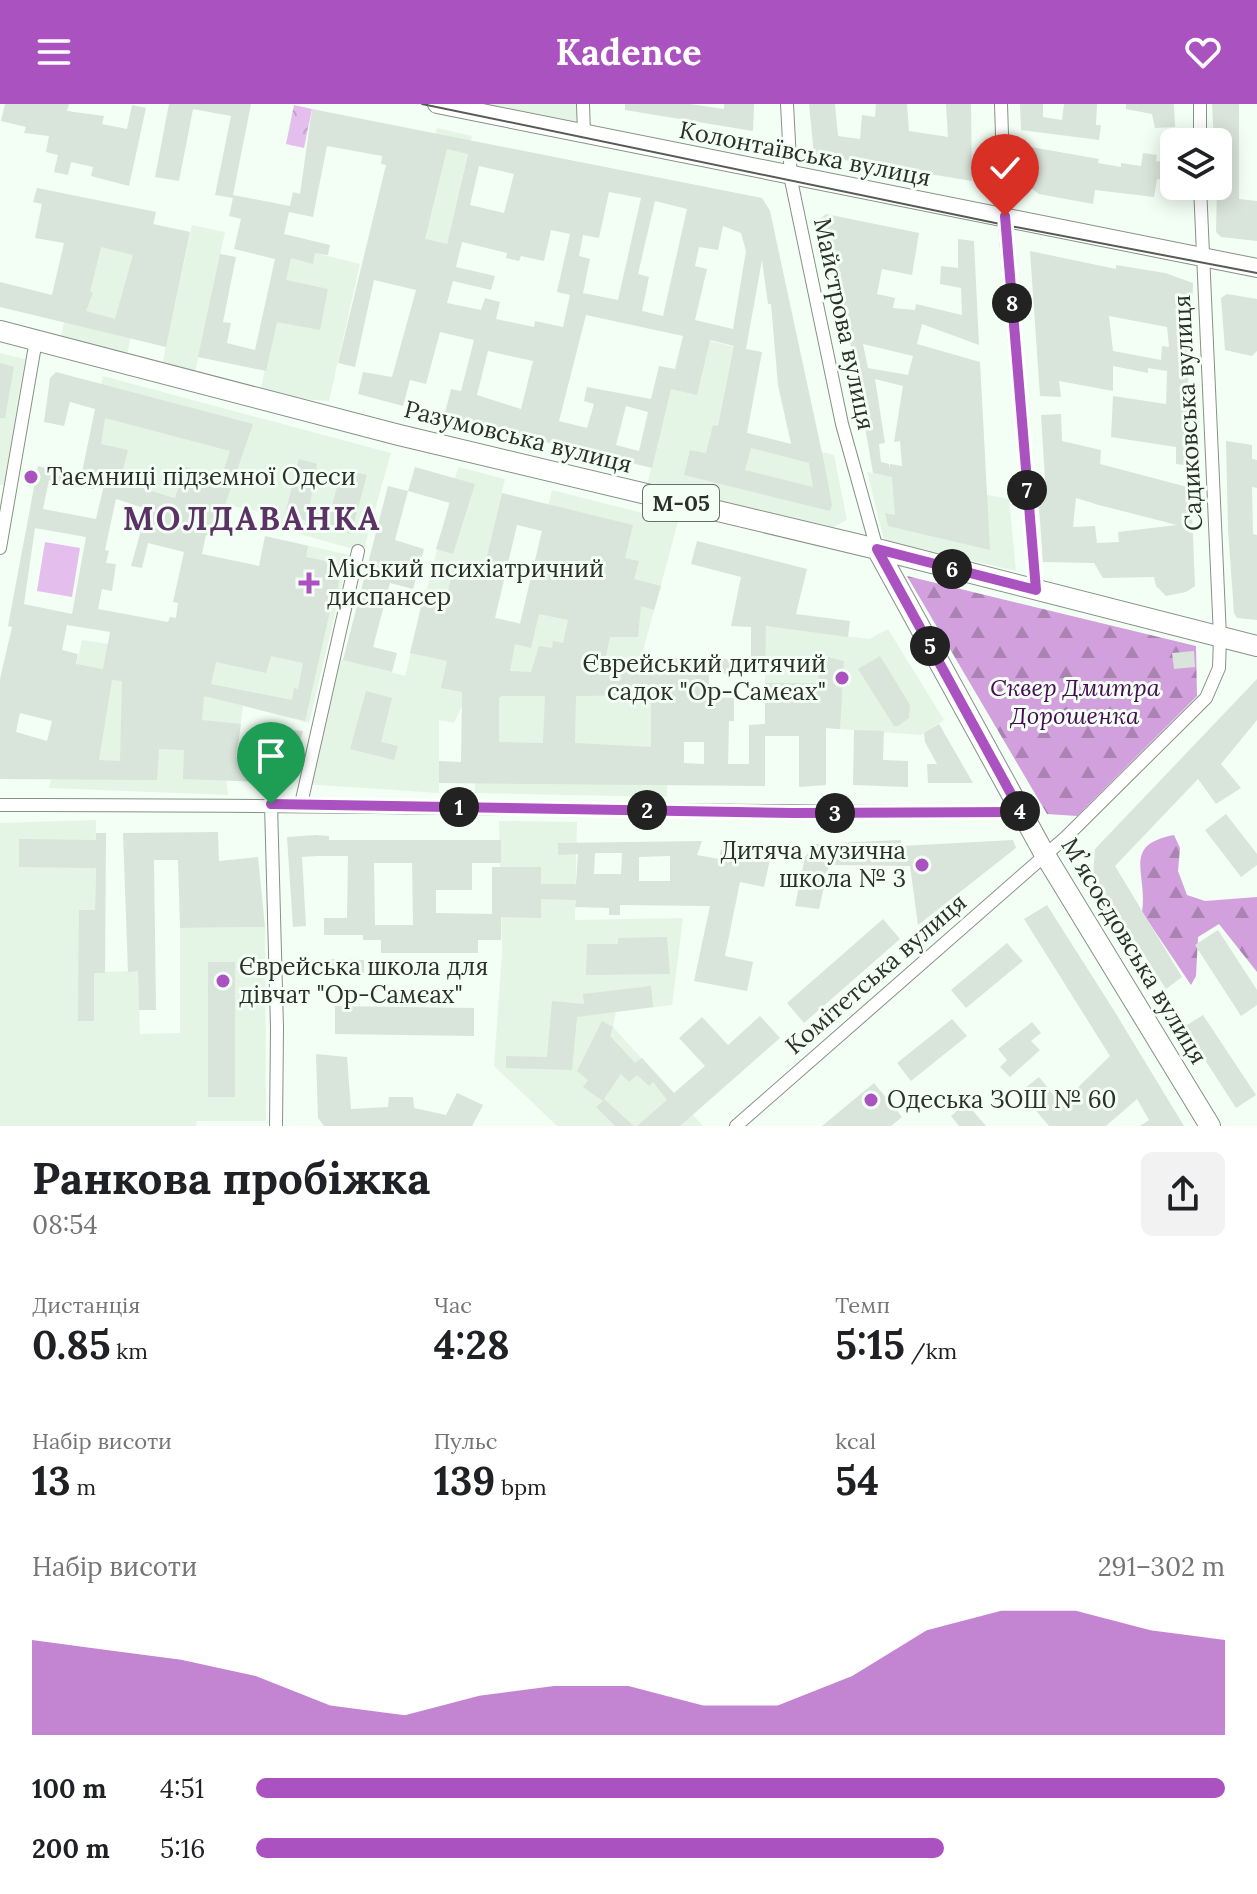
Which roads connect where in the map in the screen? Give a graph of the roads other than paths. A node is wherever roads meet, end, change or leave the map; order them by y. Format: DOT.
graph roads {
  1 [pos="437,104"];
  2 [pos="583,104"];
  3 [pos="787,104"];
  4 [pos="1001,104"];
  5 [pos="1200,104"];
  6 [pos="1200,128"];
  7 [pos="584,134"];
  8 [pos="791,175"];
  9 [pos="1200,200"];
  10 [pos="1005,220"];
  11 [pos="1201,257"];
  12 [pos="1257,268"];
  13 [pos="0,331"];
  14 [pos="36,340"];
  15 [pos="4,504"];
  16 [pos="0,548"];
  17 [pos="877,549"];
  18 [pos="358,551"];
  19 [pos="1036,590"];
  20 [pos="1220,637"];
  21 [pos="1257,646"];
  22 [pos="271,804"];
  23 [pos="301,804"];
  24 [pos="0,805"];
  25 [pos="1021,812"];
  26 [pos="1045,855"];
  27 [pos="276,1126"];
  28 [pos="736,1126"];
  29 [pos="1210,1126"];
  1 -- 7 [label="main road, Колонтаївська вулиця"];
  2 -- 7 [label="street"];
  3 -- 8 [label="street, Майстрова вулиця"];
  4 -- 10 [label="street"];
  5 -- 6 [label="street"];
  7 -- 8 [label="main road, Колонтаївська вулиця"];
  8 -- 10 [label="main road, Колонтаївська вулиця"];
  8 -- 17 [label="street, Майстрова вулиця"];
  9 -- 11 [label="street, Садиковська вулиця"];
  10 -- 11 [label="main road, Колонтаївська вулиця"];
  10 -- 19 [label="street"];
  11 -- 12 [label="main road, Колонтаївська вулиця"];
  11 -- 20 [label="street, Садиковська вулиця"];
  13 -- 14 [label="main road, Разумовська вулиця / М-05"];
  14 -- 15 [label="street"];
  14 -- 17 [label="main road, Разумовська вулиця / М-05"];
  15 -- 16 [label="street"];
  17 -- 19 [label="main road, Разумовська вулиця / М-05"];
  17 -- 25 [label="main road, Мʼясоєдовська вулиця"];
  18 -- 23 [label="street"];
  19 -- 20 [label="main road, Разумовська вулиця / М-05"];
  20 -- 21 [label="main road, Разумовська вулиця / М-05"];
  20 -- 26 [label="street"];
  22 -- 23 [label="street"];
  22 -- 24 [label="street"];
  22 -- 27 [label="street"];
  23 -- 25 [label="street"];
  25 -- 26 [label="main road, Мʼясоєдовська вулиця"];
  26 -- 28 [label="street, Комітетська вулиця"];
  26 -- 29 [label="main road, Мʼясоєдовська вулиця"];
}
